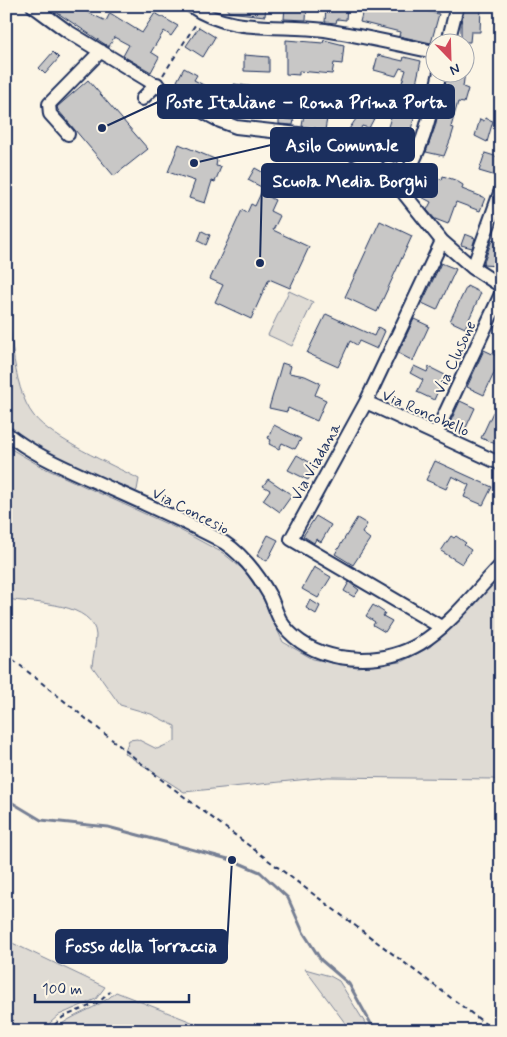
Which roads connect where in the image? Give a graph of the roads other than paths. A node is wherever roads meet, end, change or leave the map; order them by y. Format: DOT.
graph roads {
  1 [pos="33,6"];
  2 [pos="191,6"];
  3 [pos="457,6"];
  4 [pos="450,32"];
  5 [pos="424,50"];
  6 [pos="101,51"];
  7 [pos="438,82"];
  8 [pos="157,84"];
  9 [pos="142,99"];
  10 [pos="68,134"];
  11 [pos="398,186"];
  12 [pos="501,190"];
  13 [pos="442,241"];
  14 [pos="473,268"];
  15 [pos="501,286"];
  16 [pos="501,294"];
  17 [pos="366,402"];
  18 [pos="6,433"];
  19 [pos="436,433"];
  20 [pos="501,464"];
  21 [pos="501,565"];
  22 [pos="441,627"];
  1 -- 6 [label="street"];
  2 -- 5 [label="street"];
  3 -- 4 [label="street"];
  6 -- 8 [label="street"];
  6 -- 10 [label="street"];
  7 -- 11 [label="street"];
  8 -- 9 [label="street"];
  8 -- 11 [label="street"];
  11 -- 13 [label="street"];
  12 -- 14 [label="street"];
  13 -- 14 [label="street"];
  13 -- 17 [label="street, Via Viadana"];
  14 -- 15 [label="street"];
  16 -- 19 [label="street, Via Clusone"];
  17 -- 19 [label="street, Via Roncobello"];
  17 -- 22 [label="street, Via Viadana"];
  18 -- 22 [label="street, Via Concesio"];
  19 -- 20 [label="street, Via Roncobello"];
  21 -- 22 [label="street, Via Concesio"];
}
